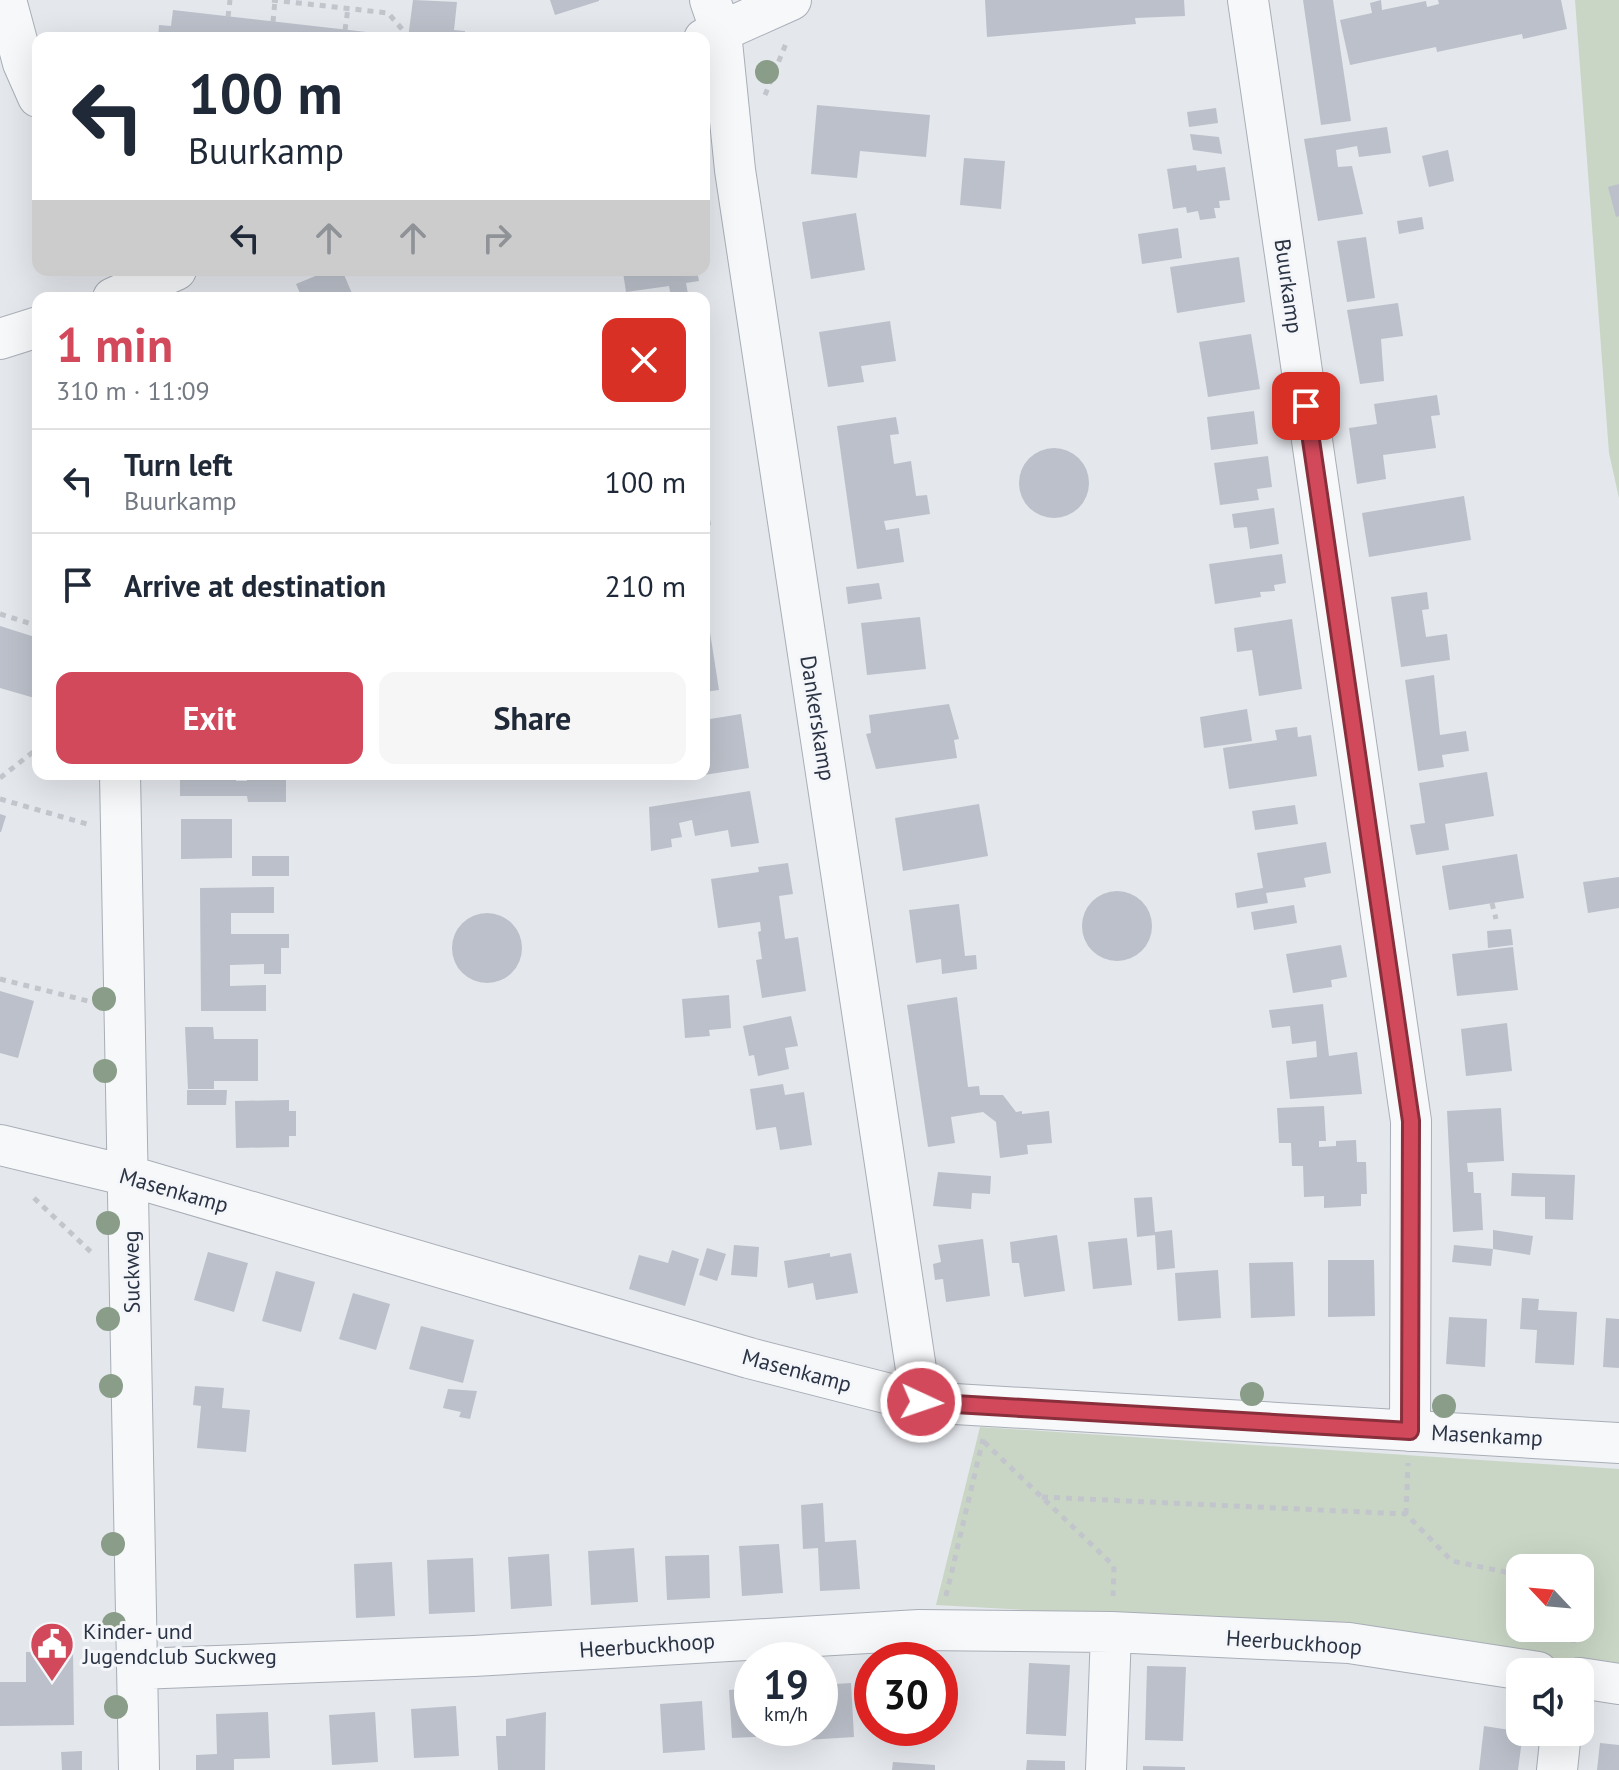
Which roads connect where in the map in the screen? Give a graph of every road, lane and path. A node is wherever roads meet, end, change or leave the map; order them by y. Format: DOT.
graph roads {
  1 [pos="6,0"];
  2 [pos="230,0"];
  3 [pos="274,0"];
  4 [pos="1248,0"];
  5 [pos="348,8"];
  6 [pos="791,14"];
  7 [pos="228,17"];
  8 [pos="273,22"];
  9 [pos="712,24"];
  10 [pos="345,30"];
  11 [pos="405,32"];
  12 [pos="32,83"];
  13 [pos="763,99"];
  14 [pos="162,276"];
  15 [pos="124,292"];
  16 [pos="32,329"];
  17 [pos="0,339"];
  18 [pos="0,614"];
  19 [pos="32,624"];
  20 [pos="32,753"];
  21 [pos="0,778"];
  22 [pos="120,780"];
  23 [pos="0,799"];
  24 [pos="121,834"];
  25 [pos="1492,903"];
  26 [pos="1496,919"];
  27 [pos="0,979"];
  28 [pos="125,1010"];
  29 [pos="0,1145"];
  30 [pos="129,1176"];
  31 [pos="34,1198"];
  32 [pos="131,1289"];
  33 [pos="921,1402"];
  34 [pos="987,1424"];
  35 [pos="1410,1431"];
  36 [pos="1619,1443"];
  37 [pos="1042,1497"];
  38 [pos="1406,1514"];
  39 [pos="1506,1572"];
  40 [pos="939,1630"];
  41 [pos="1111,1632"];
  42 [pos="1506,1667"];
  43 [pos="138,1669"];
  44 [pos="1594,1680"];
  45 [pos="1619,1684"];
  46 [pos="1560,1746"];
  47 [pos="139,1770"];
  48 [pos="1106,1770"];
  49 [pos="1557,1770"];
  1 -- 12 [label="street"];
  2 -- 7 [label="path"];
  3 -- 5 [label="path"];
  3 -- 8 [label="path"];
  4 -- 35 [label="street, Buurkamp"];
  5 -- 10 [label="path"];
  5 -- 11 [label="path"];
  6 -- 9 [label="street"];
  6 -- 13 [label="path"];
  9 -- 33 [label="street, Dankerskamp"];
  14 -- 15 [label="street"];
  16 -- 17 [label="street"];
  18 -- 19 [label="path"];
  20 -- 21 [label="path"];
  22 -- 24 [label="street, Suckweg"];
  23 -- 24 [label="path"];
  24 -- 28 [label="street, Suckweg"];
  25 -- 26 [label="path"];
  27 -- 28 [label="path"];
  28 -- 30 [label="street, Suckweg"];
  29 -- 30 [label="street, Masenkamp"];
  30 -- 32 [label="street, Suckweg"];
  30 -- 33 [label="street, Masenkamp"];
  31 -- 32 [label="path"];
  32 -- 43 [label="street, Suckweg"];
  33 -- 34 [label="street, Masenkamp"];
  34 -- 35 [label="street, Masenkamp"];
  34 -- 37 [label="path"];
  34 -- 40 [label="path"];
  35 -- 36 [label="street, Masenkamp"];
  35 -- 38 [label="path"];
  37 -- 38 [label="path"];
  37 -- 41 [label="path"];
  38 -- 39 [label="path"];
  40 -- 41 [label="street, Heerbuckhoop"];
  40 -- 43 [label="street, Heerbuckhoop"];
  41 -- 42 [label="street, Heerbuckhoop"];
  41 -- 48 [label="street"];
  43 -- 47 [label="street, Suckweg"];
  44 -- 45 [label="street"];
  46 -- 49 [label="street"];
}
